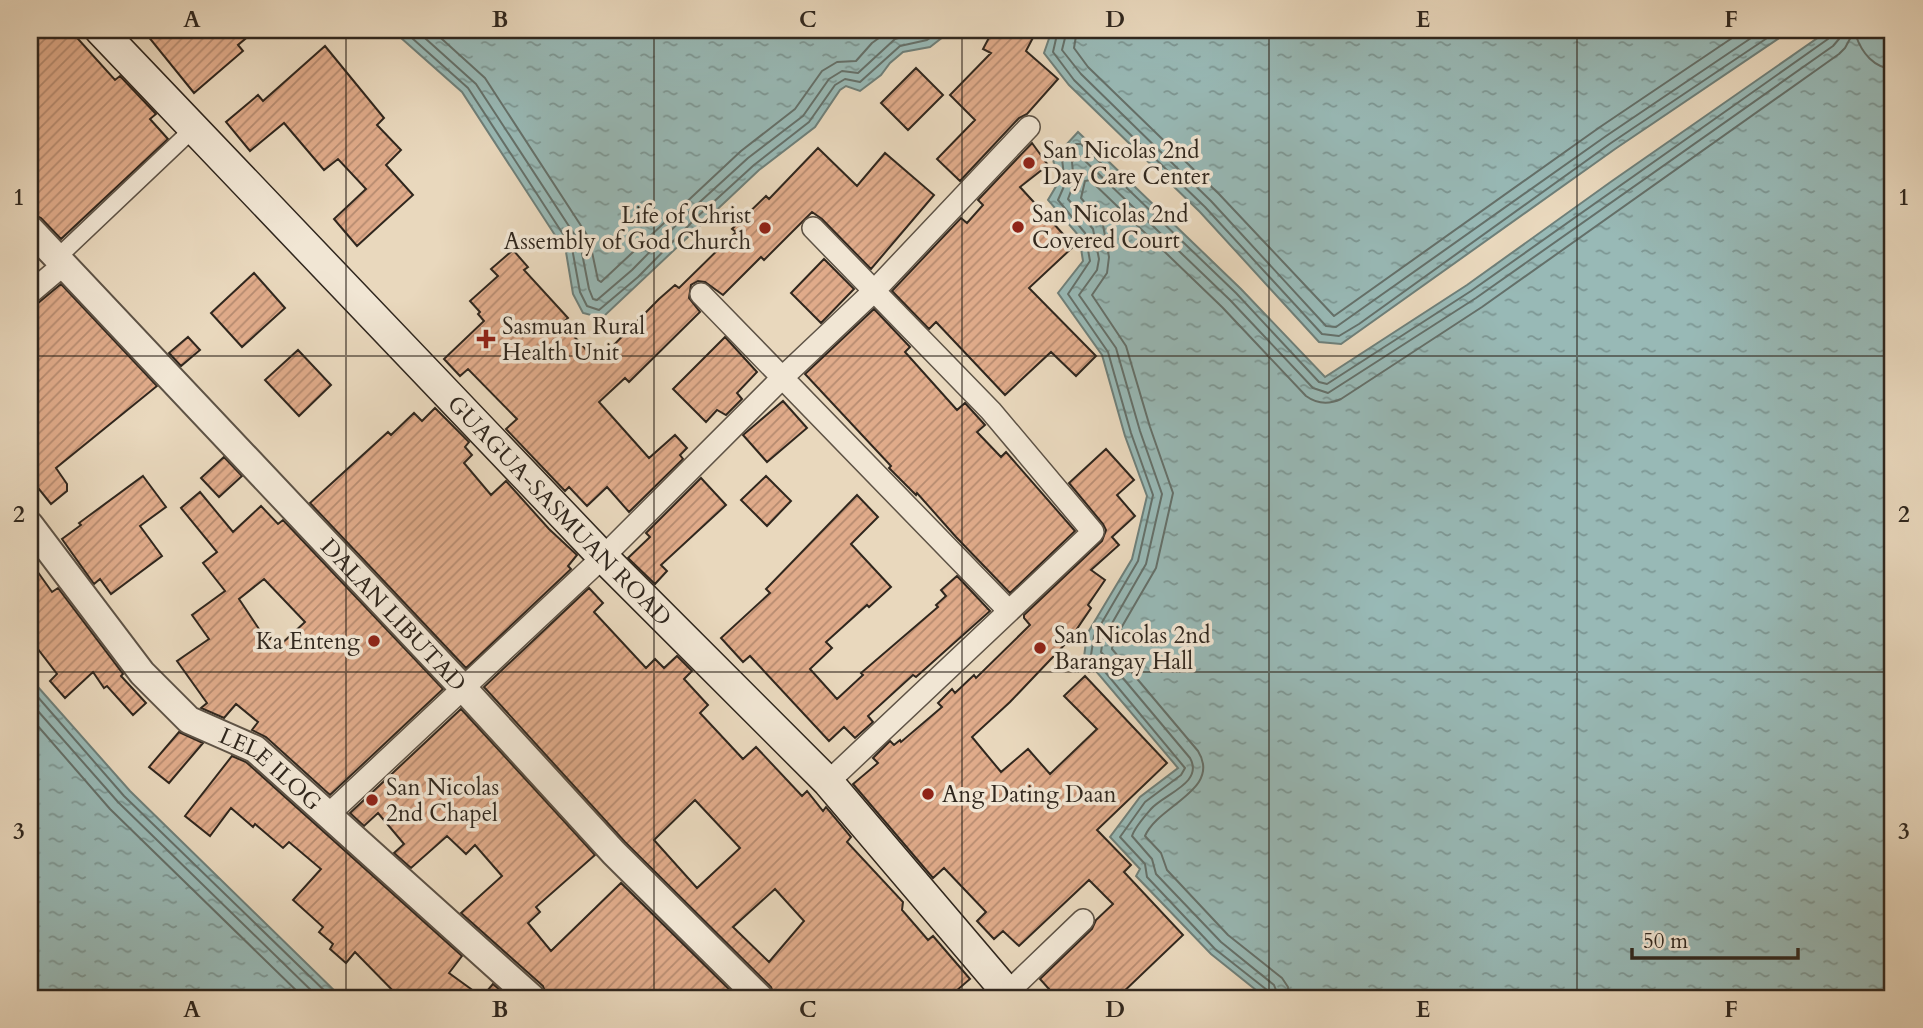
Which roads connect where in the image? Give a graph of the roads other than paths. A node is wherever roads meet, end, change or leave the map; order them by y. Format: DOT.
graph roads {
  1 [pos="100,30"];
  2 [pos="1029,127"];
  3 [pos="194,129"];
  4 [pos="813,228"];
  5 [pos="30,229"];
  6 [pos="60,262"];
  7 [pos="874,291"];
  8 [pos="30,293"];
  9 [pos="701,294"];
  10 [pos="782,377"];
  11 [pos="30,525"];
  12 [pos="603,557"];
  13 [pos="1009,611"];
  14 [pos="463,688"];
  15 [pos="828,782"];
  16 [pos="327,816"];
  17 [pos="1083,920"];
  18 [pos="1009,996"];
  19 [pos="532,998"];
  20 [pos="760,998"];
  1 -- 3 [label="main road, GUAGUA-SASMUAN ROAD"];
  2 -- 7 [label="street"];
  3 -- 6 [label="street"];
  3 -- 12 [label="main road, GUAGUA-SASMUAN ROAD"];
  4 -- 7 [label="street"];
  5 -- 6 [label="street, DALAN LIBUTAD"];
  6 -- 8 [label="street"];
  6 -- 14 [label="street, DALAN LIBUTAD"];
  7 -- 10 [label="street"];
  7 -- 13 [label="street"];
  9 -- 10 [label="street"];
  10 -- 12 [label="street"];
  10 -- 13 [label="street"];
  11 -- 16 [label="street, LELE ILOG"];
  12 -- 14 [label="street"];
  12 -- 15 [label="main road, GUAGUA-SASMUAN ROAD"];
  13 -- 15 [label="street"];
  14 -- 16 [label="street"];
  14 -- 20 [label="street, DALAN LIBUTAD"];
  15 -- 18 [label="main road, GUAGUA-SASMUAN ROAD"];
  16 -- 19 [label="street, LELE ILOG"];
  17 -- 18 [label="street"];
}
